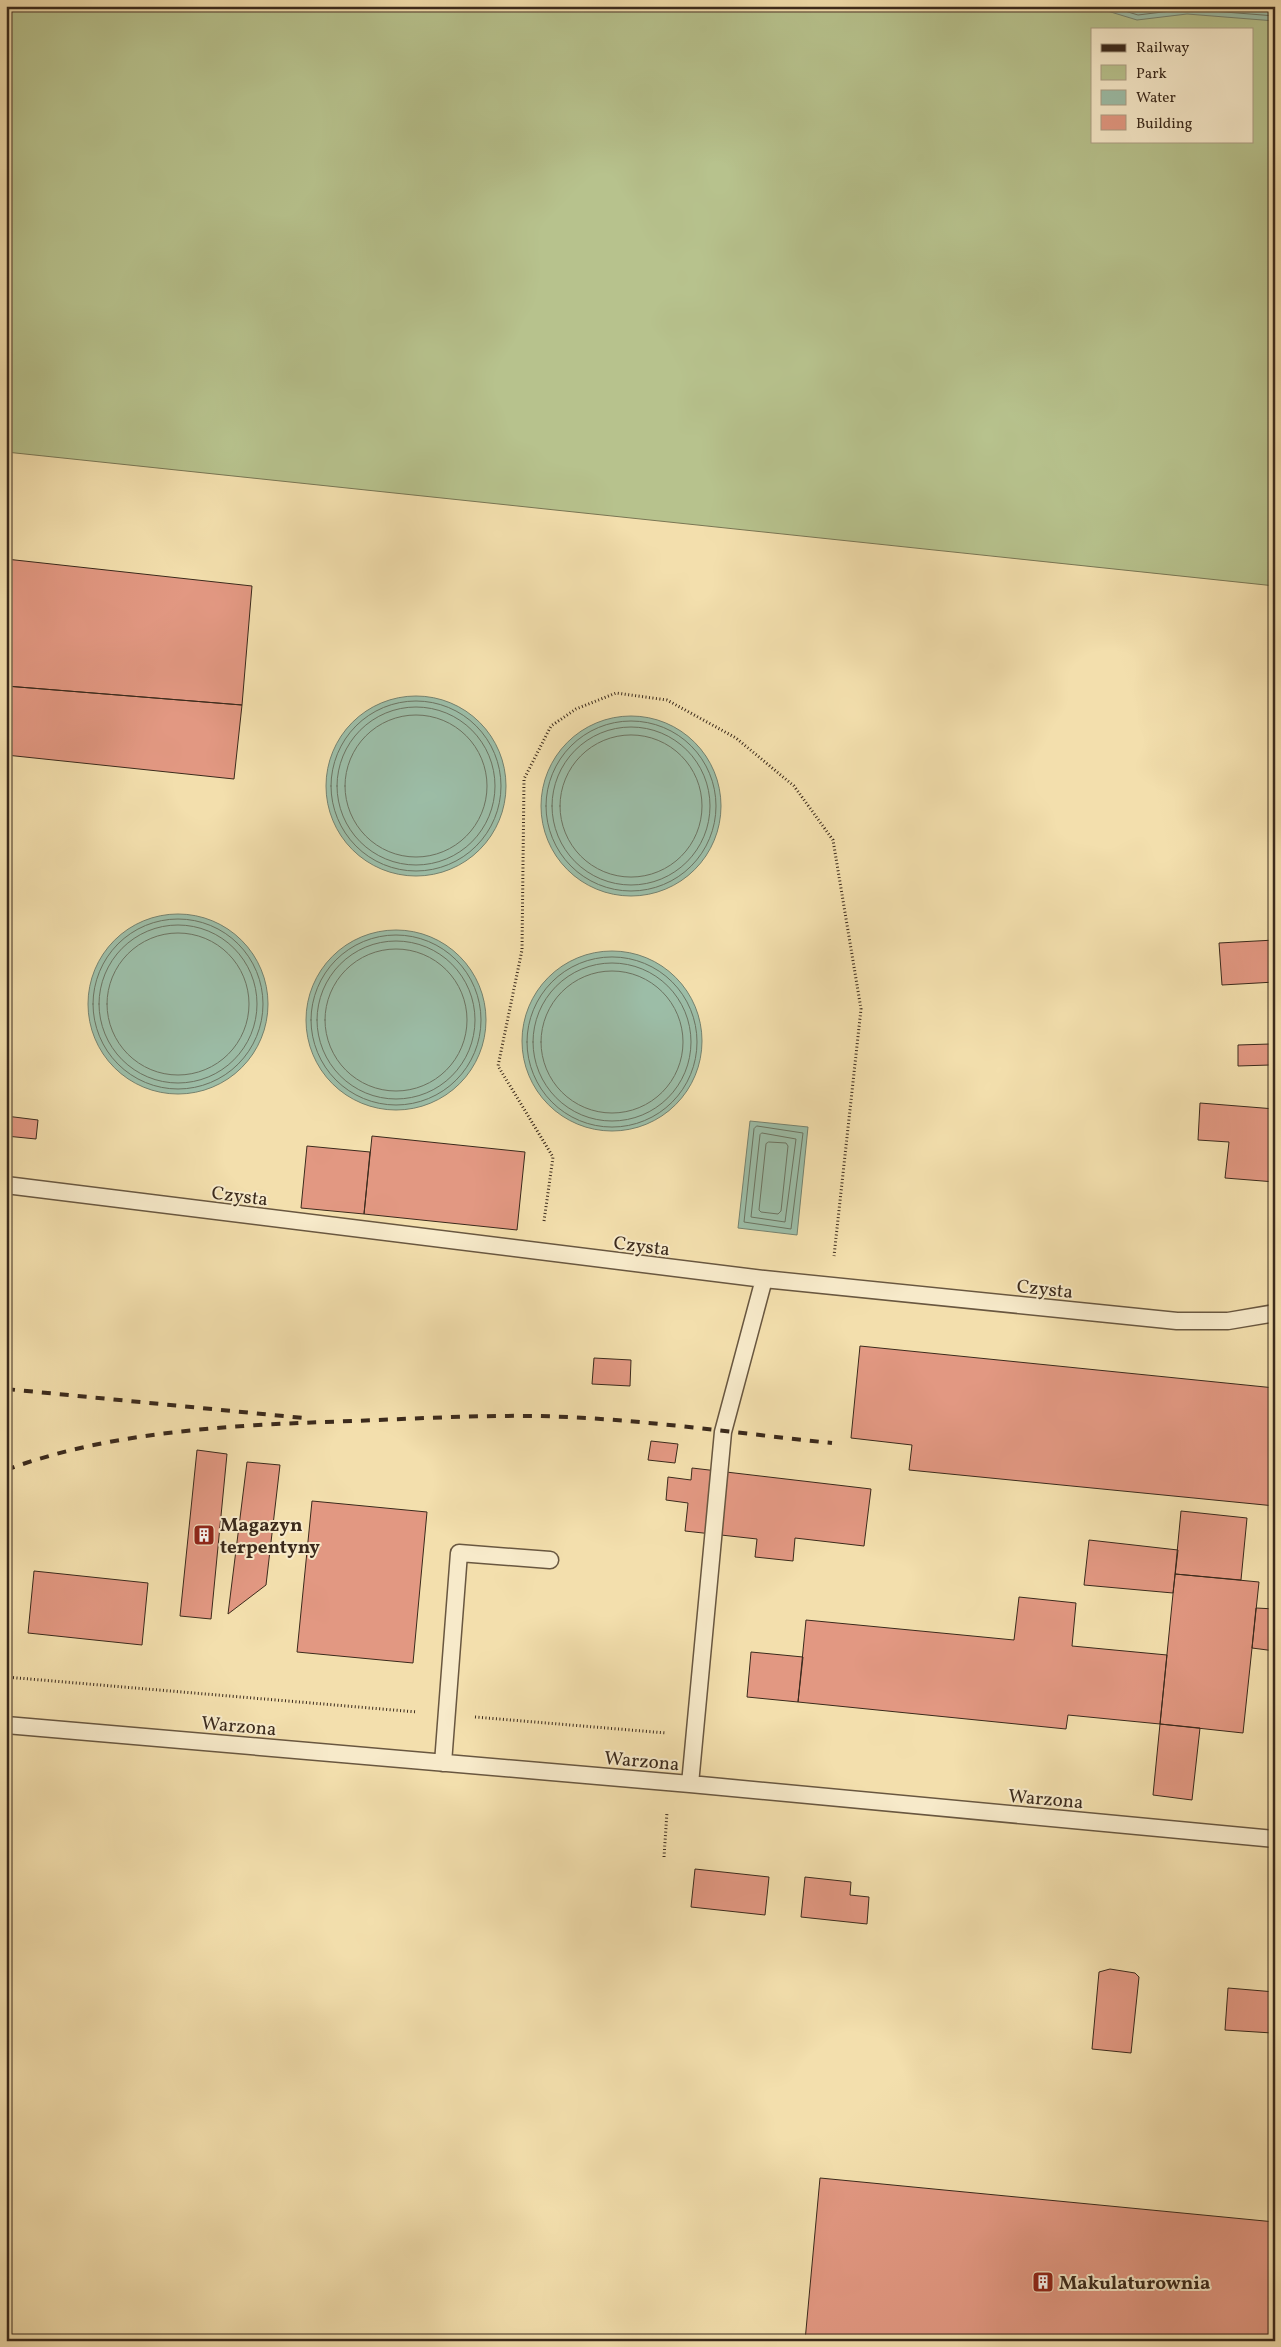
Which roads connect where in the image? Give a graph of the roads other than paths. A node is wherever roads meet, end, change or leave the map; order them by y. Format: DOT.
graph roads {
  1 [pos="6,1186"];
  2 [pos="764,1279"];
  3 [pos="1275,1313"];
  4 [pos="550,1560"];
  5 [pos="6,1724"];
  6 [pos="443,1763"];
  7 [pos="690,1784"];
  8 [pos="1275,1840"];
  1 -- 2 [label="lane, Czysta"];
  2 -- 3 [label="lane, Czysta"];
  2 -- 7 [label="lane"];
  4 -- 6 [label="lane"];
  5 -- 6 [label="lane, Warzona"];
  6 -- 7 [label="lane, Warzona"];
  7 -- 8 [label="lane, Warzona"];
}
